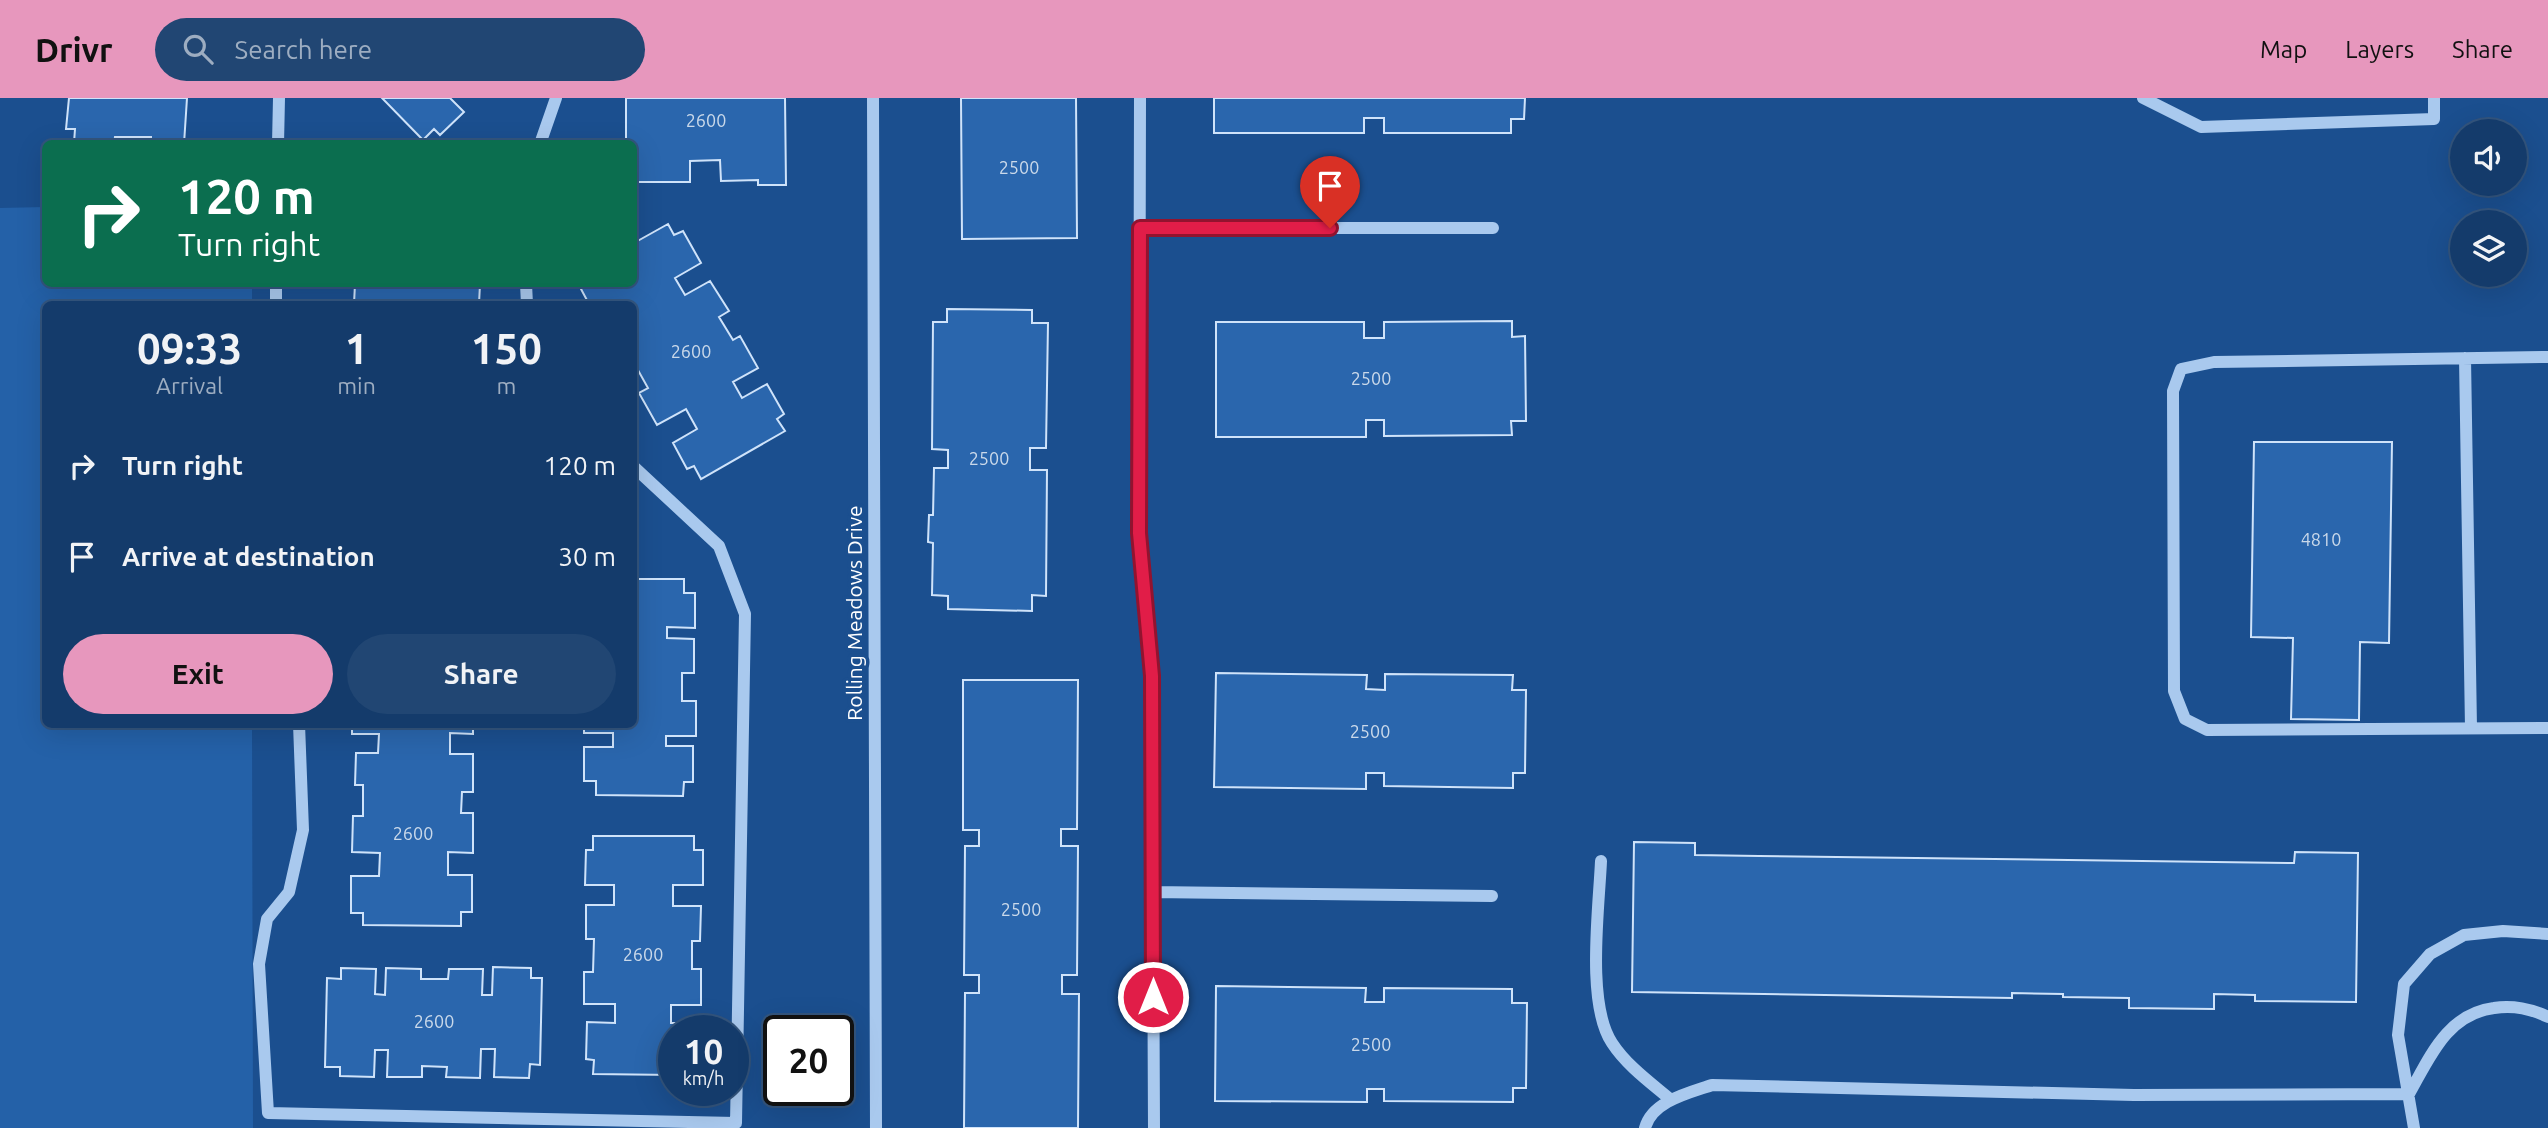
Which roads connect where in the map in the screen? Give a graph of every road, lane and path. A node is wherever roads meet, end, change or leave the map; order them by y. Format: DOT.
graph roads {
  1 [pos="279,98"];
  2 [pos="556,98"];
  3 [pos="873,98"];
  4 [pos="1140,98"];
  5 [pos="2143,98"];
  6 [pos="2434,98"];
  7 [pos="278,140"];
  8 [pos="541,140"];
  9 [pos="1140,228"];
  10 [pos="1493,228"];
  11 [pos="2548,357"];
  12 [pos="2465,358"];
  13 [pos="637,470"];
  14 [pos="299,728"];
  15 [pos="2471,728"];
  16 [pos="2548,728"];
  17 [pos="1601,861"];
  18 [pos="1152,892"];
  19 [pos="1492,896"];
  20 [pos="2548,933"];
  21 [pos="2548,1017"];
  22 [pos="2409,1094"];
  23 [pos="1671,1100"];
  24 [pos="568,1124"];
  25 [pos="876,1128"];
  26 [pos="1154,1128"];
  27 [pos="1645,1128"];
  28 [pos="2414,1128"];
  1 -- 7 [label="lane"];
  2 -- 8 [label="lane"];
  3 -- 25 [label="lane, Rolling Meadows Drive"];
  4 -- 9 [label="lane"];
  5 -- 6 [label="lane"];
  9 -- 10 [label="lane"];
  9 -- 18 [label="lane"];
  11 -- 12 [label="lane"];
  12 -- 15 [label="lane"];
  12 -- 15 [label="lane"];
  13 -- 24 [label="lane"];
  14 -- 24 [label="lane"];
  15 -- 16 [label="lane"];
  17 -- 23 [label="lane"];
  18 -- 19 [label="lane"];
  18 -- 26 [label="lane"];
  20 -- 22 [label="lane"];
  21 -- 22 [label="lane"];
  22 -- 23 [label="lane"];
  22 -- 28 [label="lane"];
  23 -- 27 [label="lane"];
}
